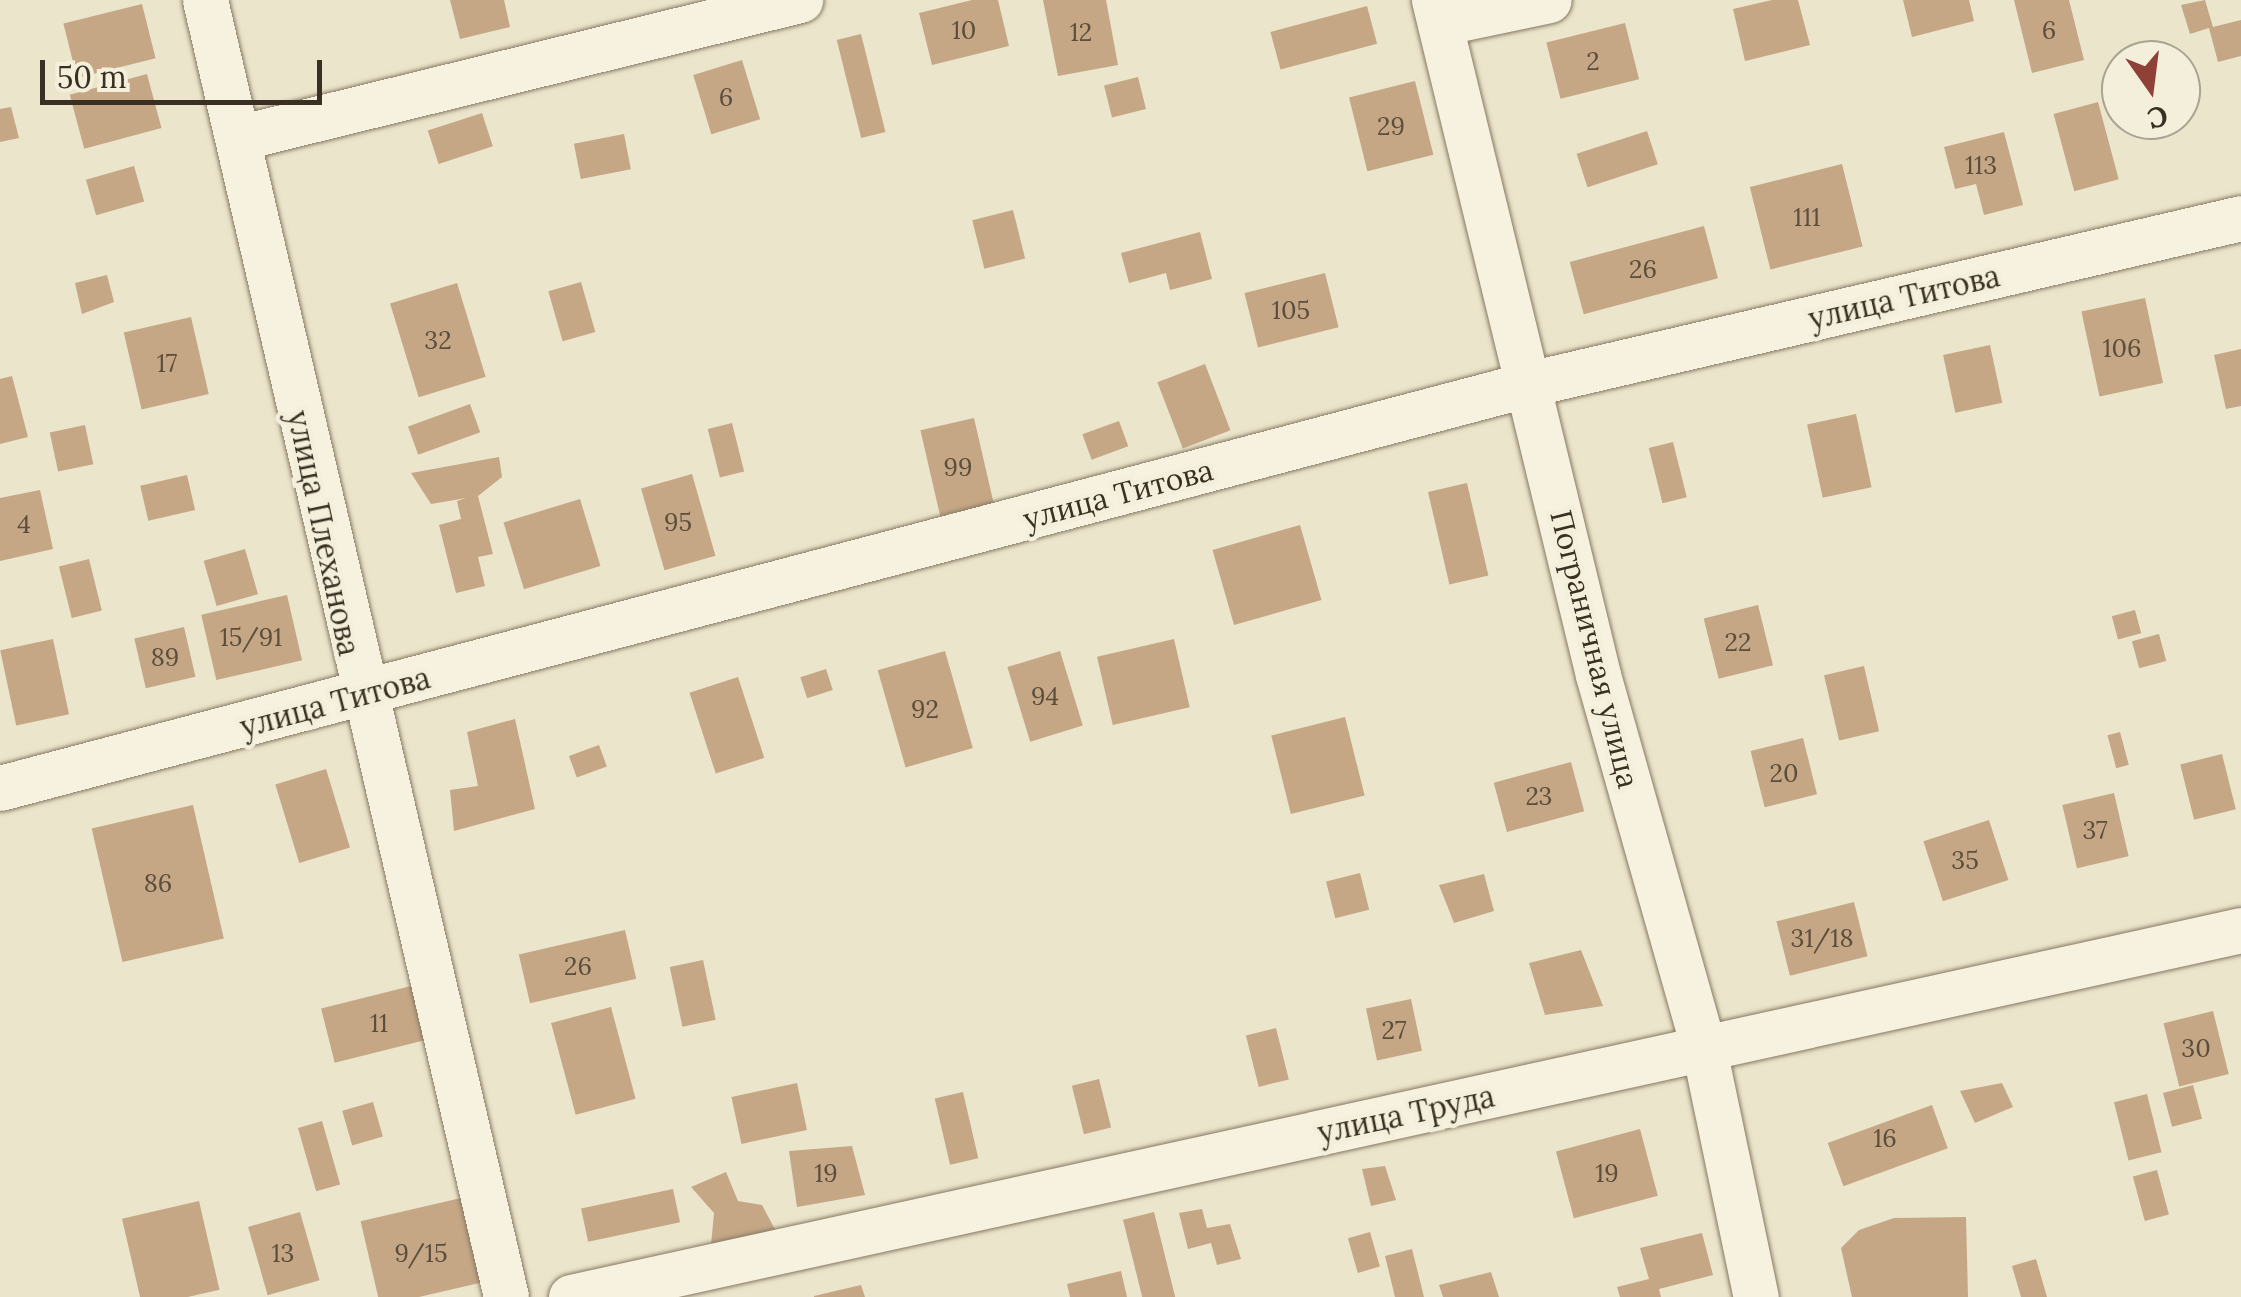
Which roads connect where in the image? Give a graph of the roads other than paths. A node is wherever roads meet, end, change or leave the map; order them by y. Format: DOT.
graph roads {
  1 [pos="206,0"];
  2 [pos="800,0"];
  3 [pos="1549,0"];
  4 [pos="1437,12"];
  5 [pos="238,138"];
  6 [pos="2241,218"];
  7 [pos="1528,384"];
  8 [pos="360,696"];
  9 [pos="0,788"];
  10 [pos="2241,930"];
  11 [pos="1704,1049"];
  12 [pos="506,1297"];
  13 [pos="571,1297"];
  14 [pos="1756,1297"];
  1 -- 5 [label="street, улица Плеханова"];
  2 -- 5 [label="street"];
  3 -- 4 [label="street"];
  4 -- 7 [label="street, Пограничная улица"];
  5 -- 8 [label="street, улица Плеханова"];
  6 -- 7 [label="street, улица Титова"];
  7 -- 8 [label="street, улица Титова"];
  7 -- 11 [label="street, Пограничная улица"];
  8 -- 9 [label="street, улица Титова"];
  8 -- 12 [label="street, улица Плеханова"];
  10 -- 11 [label="street, улица Труда"];
  11 -- 13 [label="street, улица Труда"];
  11 -- 14 [label="street, Пограничная улица"];
}
